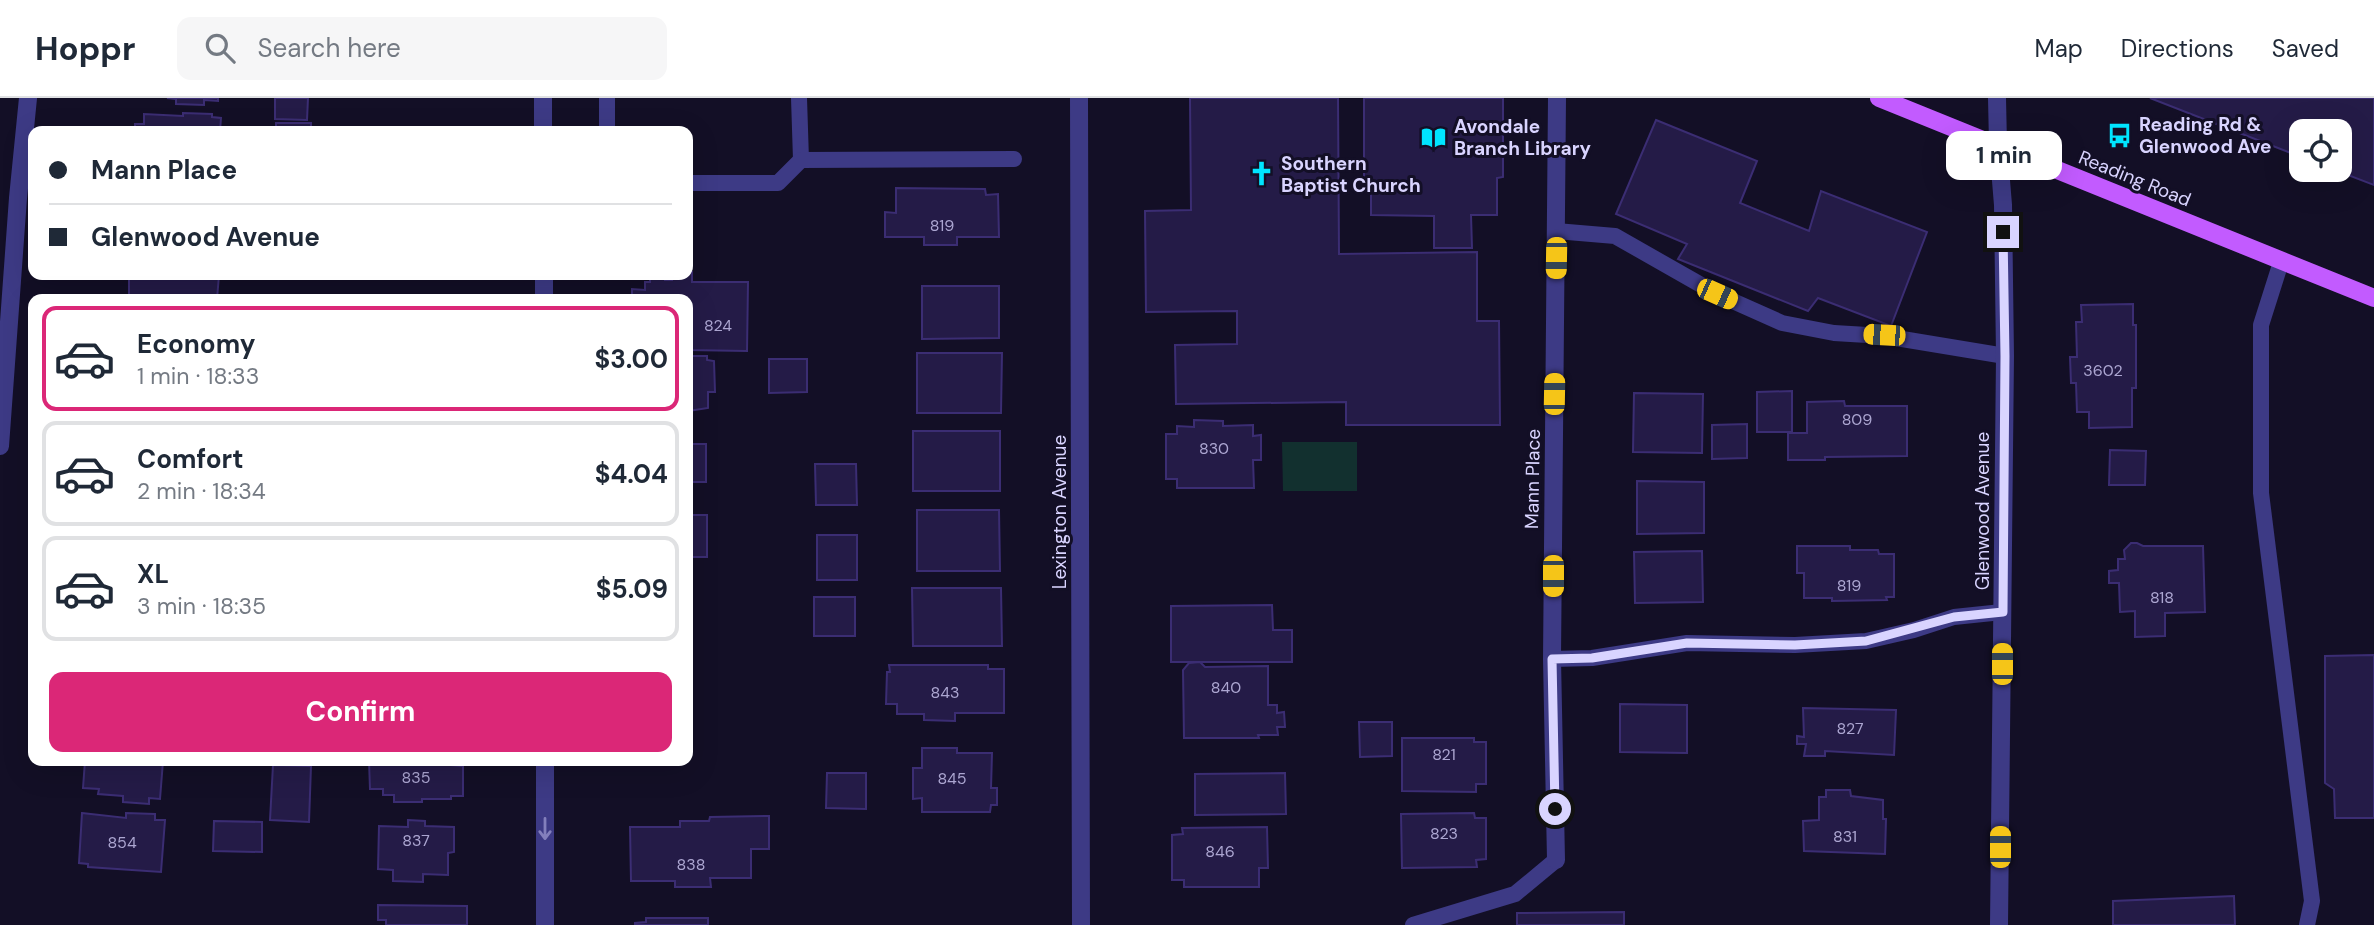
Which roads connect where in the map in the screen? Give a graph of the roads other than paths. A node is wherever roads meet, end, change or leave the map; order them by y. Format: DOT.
graph roads {
  1 [pos="28,98"];
  2 [pos="543,98"];
  3 [pos="607,98"];
  4 [pos="799,98"];
  5 [pos="1079,98"];
  6 [pos="1558,98"];
  7 [pos="1880,98"];
  8 [pos="1997,98"];
  9 [pos="543,126"];
  10 [pos="607,126"];
  11 [pos="1998,144"];
  12 [pos="1014,159"];
  13 [pos="801,160"];
  14 [pos="693,183"];
  15 [pos="1556,231"];
  16 [pos="2281,262"];
  17 [pos="2374,298"];
  18 [pos="2005,356"];
  19 [pos="0,446"];
  20 [pos="2003,612"];
  21 [pos="1552,659"];
  22 [pos="545,766"];
  23 [pos="1556,860"];
  24 [pos="545,925"];
  25 [pos="1081,925"];
  26 [pos="1413,925"];
  27 [pos="2000,925"];
  28 [pos="2307,925"];
  1 -- 19 [label="street"];
  2 -- 9 [label="street"];
  3 -- 10 [label="lane"];
  4 -- 13 [label="lane"];
  5 -- 25 [label="street, Lexington Avenue"];
  6 -- 15 [label="street, Mann Place"];
  7 -- 11 [label="main road, Reading Road"];
  8 -- 11 [label="street, Glenwood Avenue"];
  11 -- 16 [label="main road, Reading Road"];
  11 -- 18 [label="street, Glenwood Avenue"];
  12 -- 13 [label="lane"];
  13 -- 14 [label="lane"];
  15 -- 18 [label="lane"];
  15 -- 21 [label="street, Mann Place"];
  16 -- 17 [label="main road, Reading Road"];
  16 -- 28 [label="lane"];
  18 -- 20 [label="street, Glenwood Avenue"];
  20 -- 21 [label="lane"];
  20 -- 27 [label="street, Glenwood Avenue"];
  21 -- 23 [label="street, Mann Place"];
  22 -- 24 [label="street, one-way"];
  23 -- 26 [label="lane"];
}
